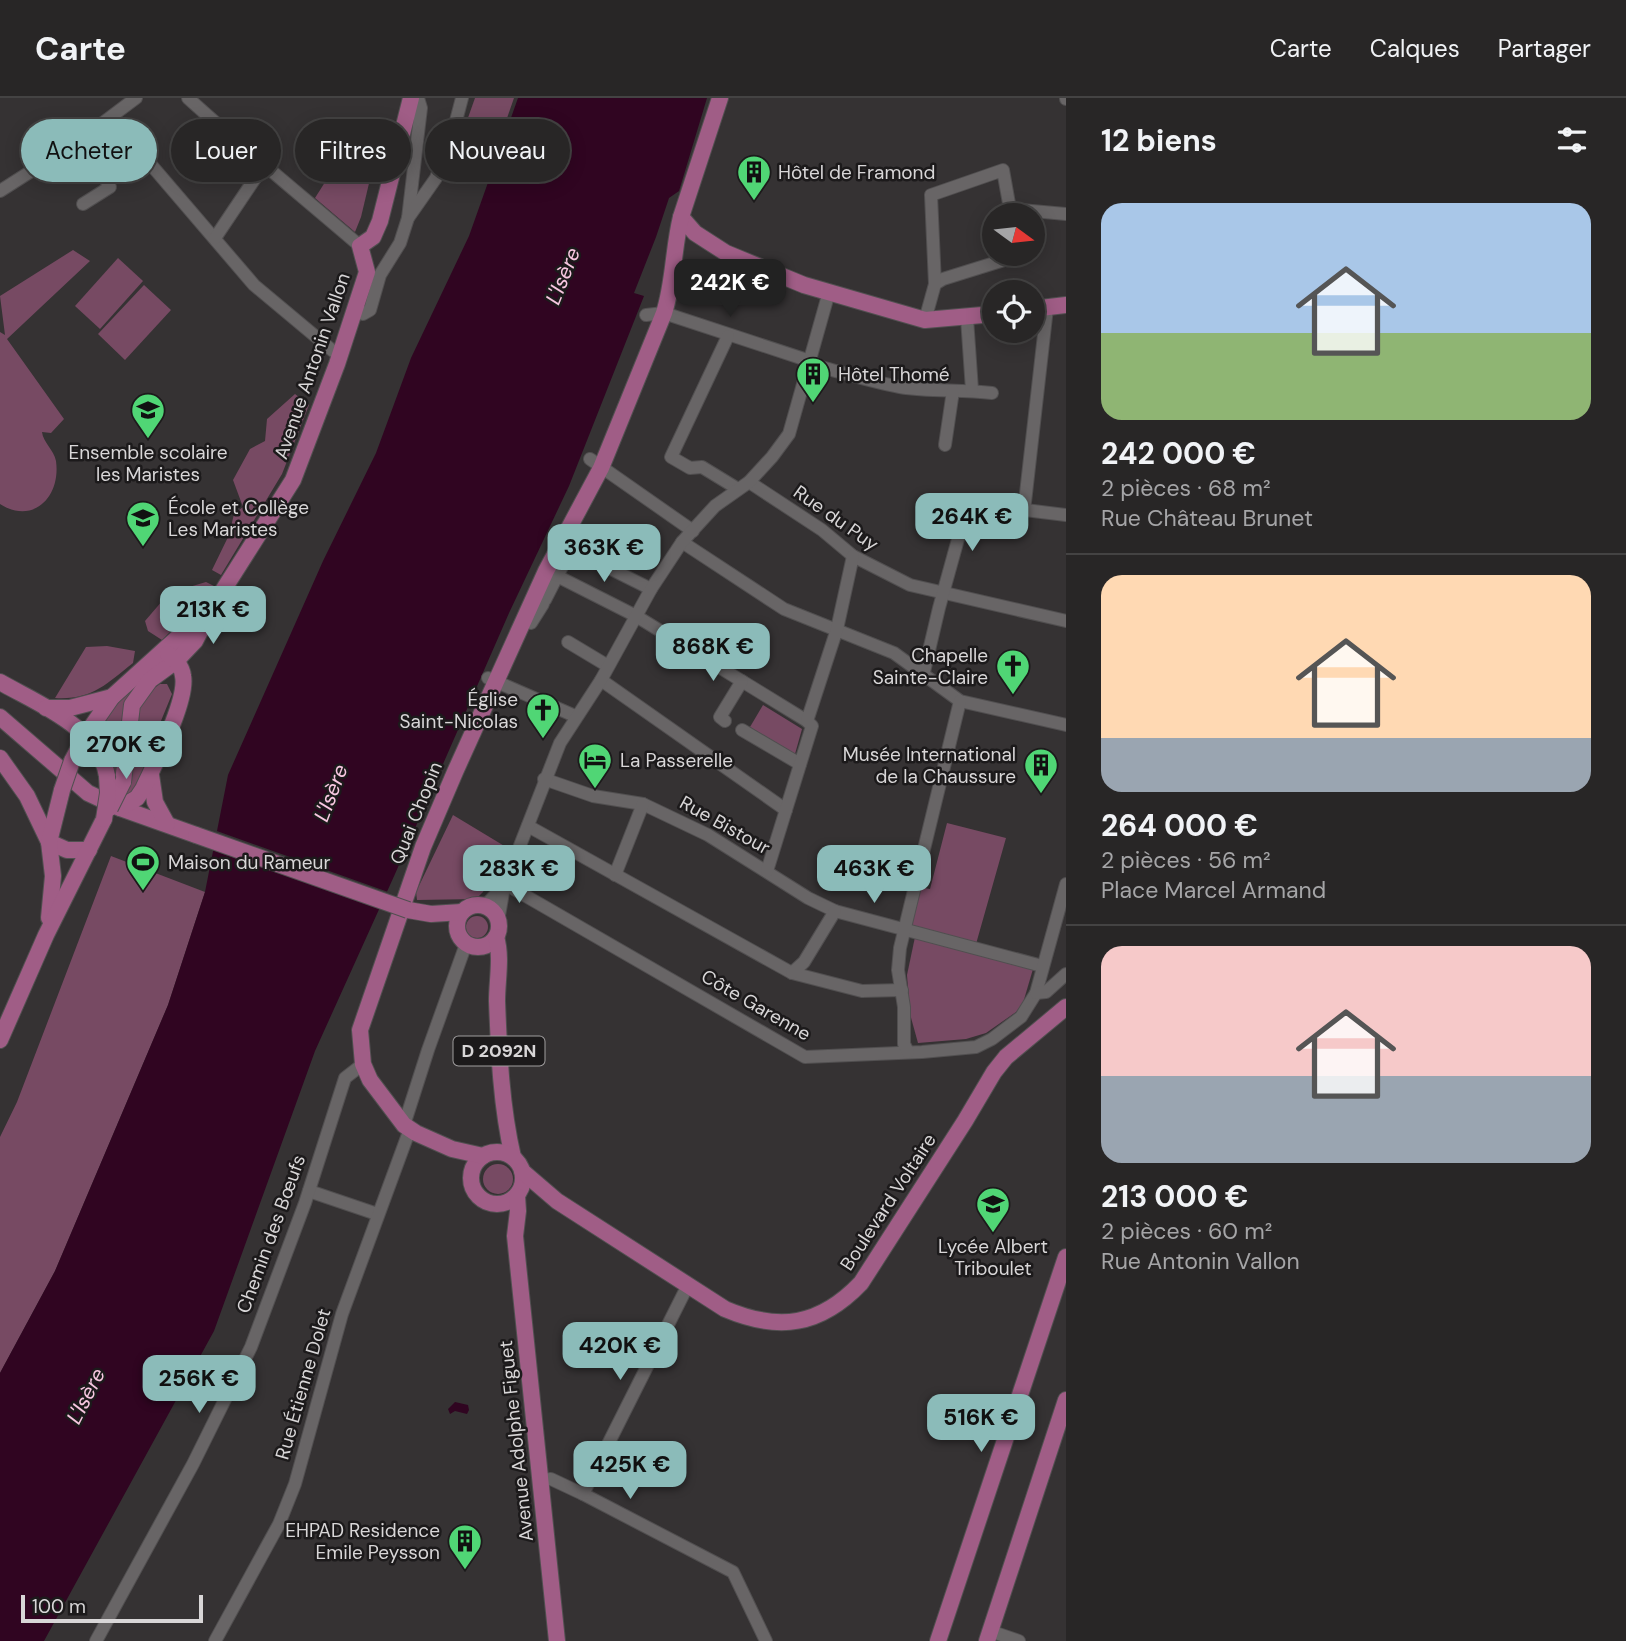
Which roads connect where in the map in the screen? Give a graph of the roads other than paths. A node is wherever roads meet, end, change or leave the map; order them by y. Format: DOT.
graph roads {
  1 [pos="135,98"];
  2 [pos="188,98"];
  3 [pos="411,98"];
  4 [pos="418,98"];
  5 [pos="462,98"];
  6 [pos="720,98"];
  7 [pos="111,118"];
  8 [pos="212,119"];
  9 [pos="21,178"];
  10 [pos="281,178"];
  11 [pos="107,182"];
  12 [pos="253,182"];
  13 [pos="0,191"];
  14 [pos="83,204"];
  15 [pos="1066,214"];
  16 [pos="681,217"];
  17 [pos="408,218"];
  18 [pos="695,233"];
  19 [pos="215,238"];
  20 [pos="675,241"];
  21 [pos="360,246"];
  22 [pos="985,266"];
  23 [pos="935,284"];
  24 [pos="830,292"];
  25 [pos="1066,305"];
  26 [pos="1045,307"];
  27 [pos="354,312"];
  28 [pos="664,313"];
  29 [pos="646,315"];
  30 [pos="982,315"];
  31 [pos="967,317"];
  32 [pos="925,320"];
  33 [pos="728,336"];
  34 [pos="1037,343"];
  35 [pos="341,354"];
  36 [pos="810,361"];
  37 [pos="972,390"];
  38 [pos="953,391"];
  39 [pos="992,393"];
  40 [pos="945,445"];
  41 [pos="596,463"];
  42 [pos="743,486"];
  43 [pos="1024,512"];
  44 [pos="1066,515"];
  45 [pos="693,531"];
  46 [pos="682,542"];
  47 [pos="853,556"];
  48 [pos="557,576"];
  49 [pos="651,589"];
  50 [pos="943,594"];
  51 [pos="636,616"];
  52 [pos="1066,621"];
  53 [pos="531,623"];
  54 [pos="836,629"];
  55 [pos="568,642"];
  56 [pos="169,655"];
  57 [pos="608,666"];
  58 [pos="923,676"];
  59 [pos="492,680"];
  60 [pos="601,680"];
  61 [pos="742,681"];
  62 [pos="0,682"];
  63 [pos="112,697"];
  64 [pos="960,701"];
  65 [pos="45,708"];
  66 [pos="575,716"];
  67 [pos="0,718"];
  68 [pos="725,721"];
  69 [pos="807,721"];
  70 [pos="0,725"];
  71 [pos="1066,725"];
  72 [pos="742,730"];
  73 [pos="85,736"];
  74 [pos="29,744"];
  75 [pos="0,758"];
  76 [pos="800,764"];
  77 [pos="151,772"];
  78 [pos="115,779"];
  79 [pos="544,779"];
  80 [pos="643,804"];
  81 [pos="120,808"];
  82 [pos="786,810"];
  83 [pos="167,824"];
  84 [pos="528,827"];
  85 [pos="49,842"];
  86 [pos="89,850"];
  87 [pos="767,871"];
  88 [pos="615,875"];
  89 [pos="505,884"];
  90 [pos="1066,884"];
  91 [pos="485,906"];
  92 [pos="408,910"];
  93 [pos="835,911"];
  94 [pos="462,912"];
  95 [pos="497,929"];
  96 [pos="904,931"];
  97 [pos="46,934"];
  98 [pos="467,941"];
  99 [pos="1042,966"];
  100 [pos="792,974"];
  101 [pos="1066,974"];
  102 [pos="497,983"];
  103 [pos="902,990"];
  104 [pos="1036,993"];
  105 [pos="1066,1007"];
  106 [pos="0,1040"];
  107 [pos="909,1052"];
  108 [pos="363,1064"];
  109 [pos="504,1118"];
  110 [pos="407,1127"];
  111 [pos="452,1149"];
  112 [pos="487,1154"];
  113 [pos="513,1157"];
  114 [pos="522,1171"];
  115 [pos="471,1173"];
  116 [pos="309,1191"];
  117 [pos="518,1194"];
  118 [pos="557,1201"];
  119 [pos="499,1205"];
  120 [pos="377,1214"];
  121 [pos="515,1236"];
  122 [pos="1066,1256"];
  123 [pos="688,1285"];
  124 [pos="1066,1400"];
  125 [pos="541,1480"];
  126 [pos="583,1494"];
  127 [pos="988,1636"];
  128 [pos="96,1641"];
  129 [pos="215,1641"];
  130 [pos="558,1641"];
  131 [pos="766,1641"];
  132 [pos="938,1641"];
  133 [pos="1019,1641"];
  1 -- 7 [label="street"];
  2 -- 8 [label="street"];
  3 -- 21 [label="main road"];
  4 -- 17 [label="street"];
  5 -- 17 [label="street"];
  6 -- 16 [label="main road, Quai Chopin"];
  7 -- 19 [label="street"];
  9 -- 13 [label="street"];
  10 -- 21 [label="street"];
  11 -- 14 [label="street"];
  12 -- 19 [label="street"];
  15 -- 23 [label="street"];
  16 -- 18 [label="main road"];
  16 -- 20 [label="main road, Quai Chopin"];
  17 -- 27 [label="street"];
  18 -- 20 [label="main road"];
  18 -- 24 [label="main road"];
  19 -- 35 [label="street"];
  20 -- 28 [label="main road, Quai Chopin"];
  21 -- 27 [label="main road, Avenue Antonin Vallon"];
  22 -- 23 [label="street"];
  23 -- 32 [label="street"];
  24 -- 32 [label="main road"];
  24 -- 36 [label="street"];
  25 -- 26 [label="main road"];
  27 -- 35 [label="main road, Avenue Antonin Vallon"];
  28 -- 29 [label="street"];
  28 -- 33 [label="street"];
  28 -- 41 [label="main road, Quai Chopin"];
  30 -- 31 [label="main road"];
  31 -- 32 [label="main road"];
  31 -- 37 [label="street"];
  33 -- 36 [label="street"];
  33 -- 42 [label="street, Rue du Puy"];
  34 -- 43 [label="street"];
  35 -- 56 [label="main road, Avenue Antonin Vallon"];
  36 -- 38 [label="street"];
  36 -- 42 [label="street"];
  37 -- 38 [label="street"];
  37 -- 39 [label="street"];
  38 -- 40 [label="street"];
  41 -- 45 [label="street"];
  41 -- 59 [label="main road, Quai Chopin"];
  42 -- 45 [label="street"];
  42 -- 47 [label="street, Rue du Puy"];
  43 -- 44 [label="street"];
  43 -- 50 [label="street"];
  45 -- 46 [label="street"];
  46 -- 49 [label="street"];
  46 -- 54 [label="street"];
  47 -- 50 [label="street, Rue du Puy"];
  47 -- 54 [label="street"];
  48 -- 49 [label="street"];
  48 -- 51 [label="street"];
  48 -- 53 [label="street"];
  49 -- 51 [label="street"];
  50 -- 52 [label="street, Rue du Puy"];
  50 -- 58 [label="street"];
  51 -- 57 [label="street"];
  51 -- 61 [label="street"];
  54 -- 58 [label="street"];
  54 -- 69 [label="street"];
  55 -- 57 [label="street"];
  56 -- 63 [label="main road"];
  56 -- 77 [label="main road"];
  56 -- 78 [label="main road"];
  57 -- 60 [label="street"];
  58 -- 64 [label="street"];
  59 -- 66 [label="street"];
  59 -- 108 [label="main road, Quai Chopin"];
  60 -- 66 [label="street"];
  60 -- 82 [label="street"];
  61 -- 68 [label="street"];
  61 -- 69 [label="street"];
  62 -- 65 [label="main road"];
  63 -- 65 [label="main road"];
  63 -- 73 [label="main road"];
  64 -- 71 [label="street"];
  64 -- 96 [label="street"];
  65 -- 73 [label="main road"];
  66 -- 79 [label="street"];
  67 -- 74 [label="main road"];
  69 -- 76 [label="street"];
  70 -- 74 [label="main road"];
  72 -- 76 [label="street"];
  73 -- 78 [label="main road"];
  73 -- 85 [label="main road, bridge"];
  74 -- 81 [label="main road"];
  75 -- 85 [label="main road"];
  76 -- 82 [label="street"];
  77 -- 81 [label="main road"];
  77 -- 83 [label="main road"];
  78 -- 86 [label="main road, bridge"];
  79 -- 80 [label="street, Rue Bistour"];
  79 -- 84 [label="street"];
  80 -- 87 [label="street, Rue Bistour"];
  80 -- 88 [label="street"];
  81 -- 83 [label="main road"];
  82 -- 87 [label="street"];
  83 -- 92 [label="main road, bridge"];
  84 -- 88 [label="street"];
  84 -- 89 [label="street"];
  85 -- 86 [label="main road"];
  85 -- 97 [label="main road"];
  86 -- 97 [label="main road"];
  87 -- 93 [label="street, Rue Bistour"];
  88 -- 100 [label="street"];
  89 -- 91 [label="street"];
  89 -- 95 [label="street"];
  89 -- 107 [label="street, Côte Garenne"];
  90 -- 99 [label="street, Côte Garenne"];
  91 -- 94 [label="main road"];
  91 -- 95 [label="main road"];
  92 -- 94 [label="main road"];
  92 -- 98 [label="main road"];
  93 -- 96 [label="street, Rue Bistour"];
  93 -- 100 [label="street"];
  94 -- 98 [label="main road"];
  95 -- 98 [label="main road"];
  95 -- 102 [label="main road, D 2092N"];
  96 -- 99 [label="street, Rue Bistour"];
  96 -- 103 [label="street"];
  97 -- 106 [label="main road"];
  98 -- 102 [label="main road, D 2092N"];
  98 -- 110 [label="street, Rue Étienne Dolet"];
  99 -- 104 [label="street, Côte Garenne"];
  100 -- 103 [label="street"];
  101 -- 104 [label="street, Côte Garenne"];
  102 -- 109 [label="main road, D 2092N"];
  103 -- 107 [label="street"];
  104 -- 107 [label="street, Côte Garenne"];
  105 -- 123 [label="main road, Boulevard Voltaire"];
  108 -- 110 [label="main road"];
  108 -- 116 [label="street, Chemin des Bœufs"];
  109 -- 112 [label="main road, D 2092N"];
  109 -- 113 [label="main road, D 2092N"];
  110 -- 111 [label="main road"];
  110 -- 120 [label="street, Rue Étienne Dolet"];
  111 -- 112 [label="main road"];
  111 -- 115 [label="main road"];
  112 -- 113 [label="main road"];
  112 -- 115 [label="main road"];
  113 -- 114 [label="main road"];
  114 -- 117 [label="main road"];
  114 -- 118 [label="main road, Boulevard Voltaire"];
  115 -- 119 [label="main road"];
  116 -- 120 [label="street"];
  116 -- 128 [label="street, Chemin des Bœufs"];
  117 -- 118 [label="main road, Boulevard Voltaire"];
  117 -- 119 [label="main road"];
  117 -- 121 [label="main road, Avenue Adolphe Figuet"];
  118 -- 123 [label="main road, Boulevard Voltaire"];
  119 -- 121 [label="main road, Avenue Adolphe Figuet"];
  120 -- 129 [label="street, Rue Étienne Dolet"];
  121 -- 125 [label="main road, Avenue Adolphe Figuet"];
  122 -- 132 [label="main road"];
  123 -- 126 [label="street"];
  124 -- 127 [label="main road"];
  125 -- 126 [label="street"];
  125 -- 130 [label="main road, Avenue Adolphe Figuet"];
  126 -- 131 [label="street"];
  127 -- 133 [label="street"];
}
